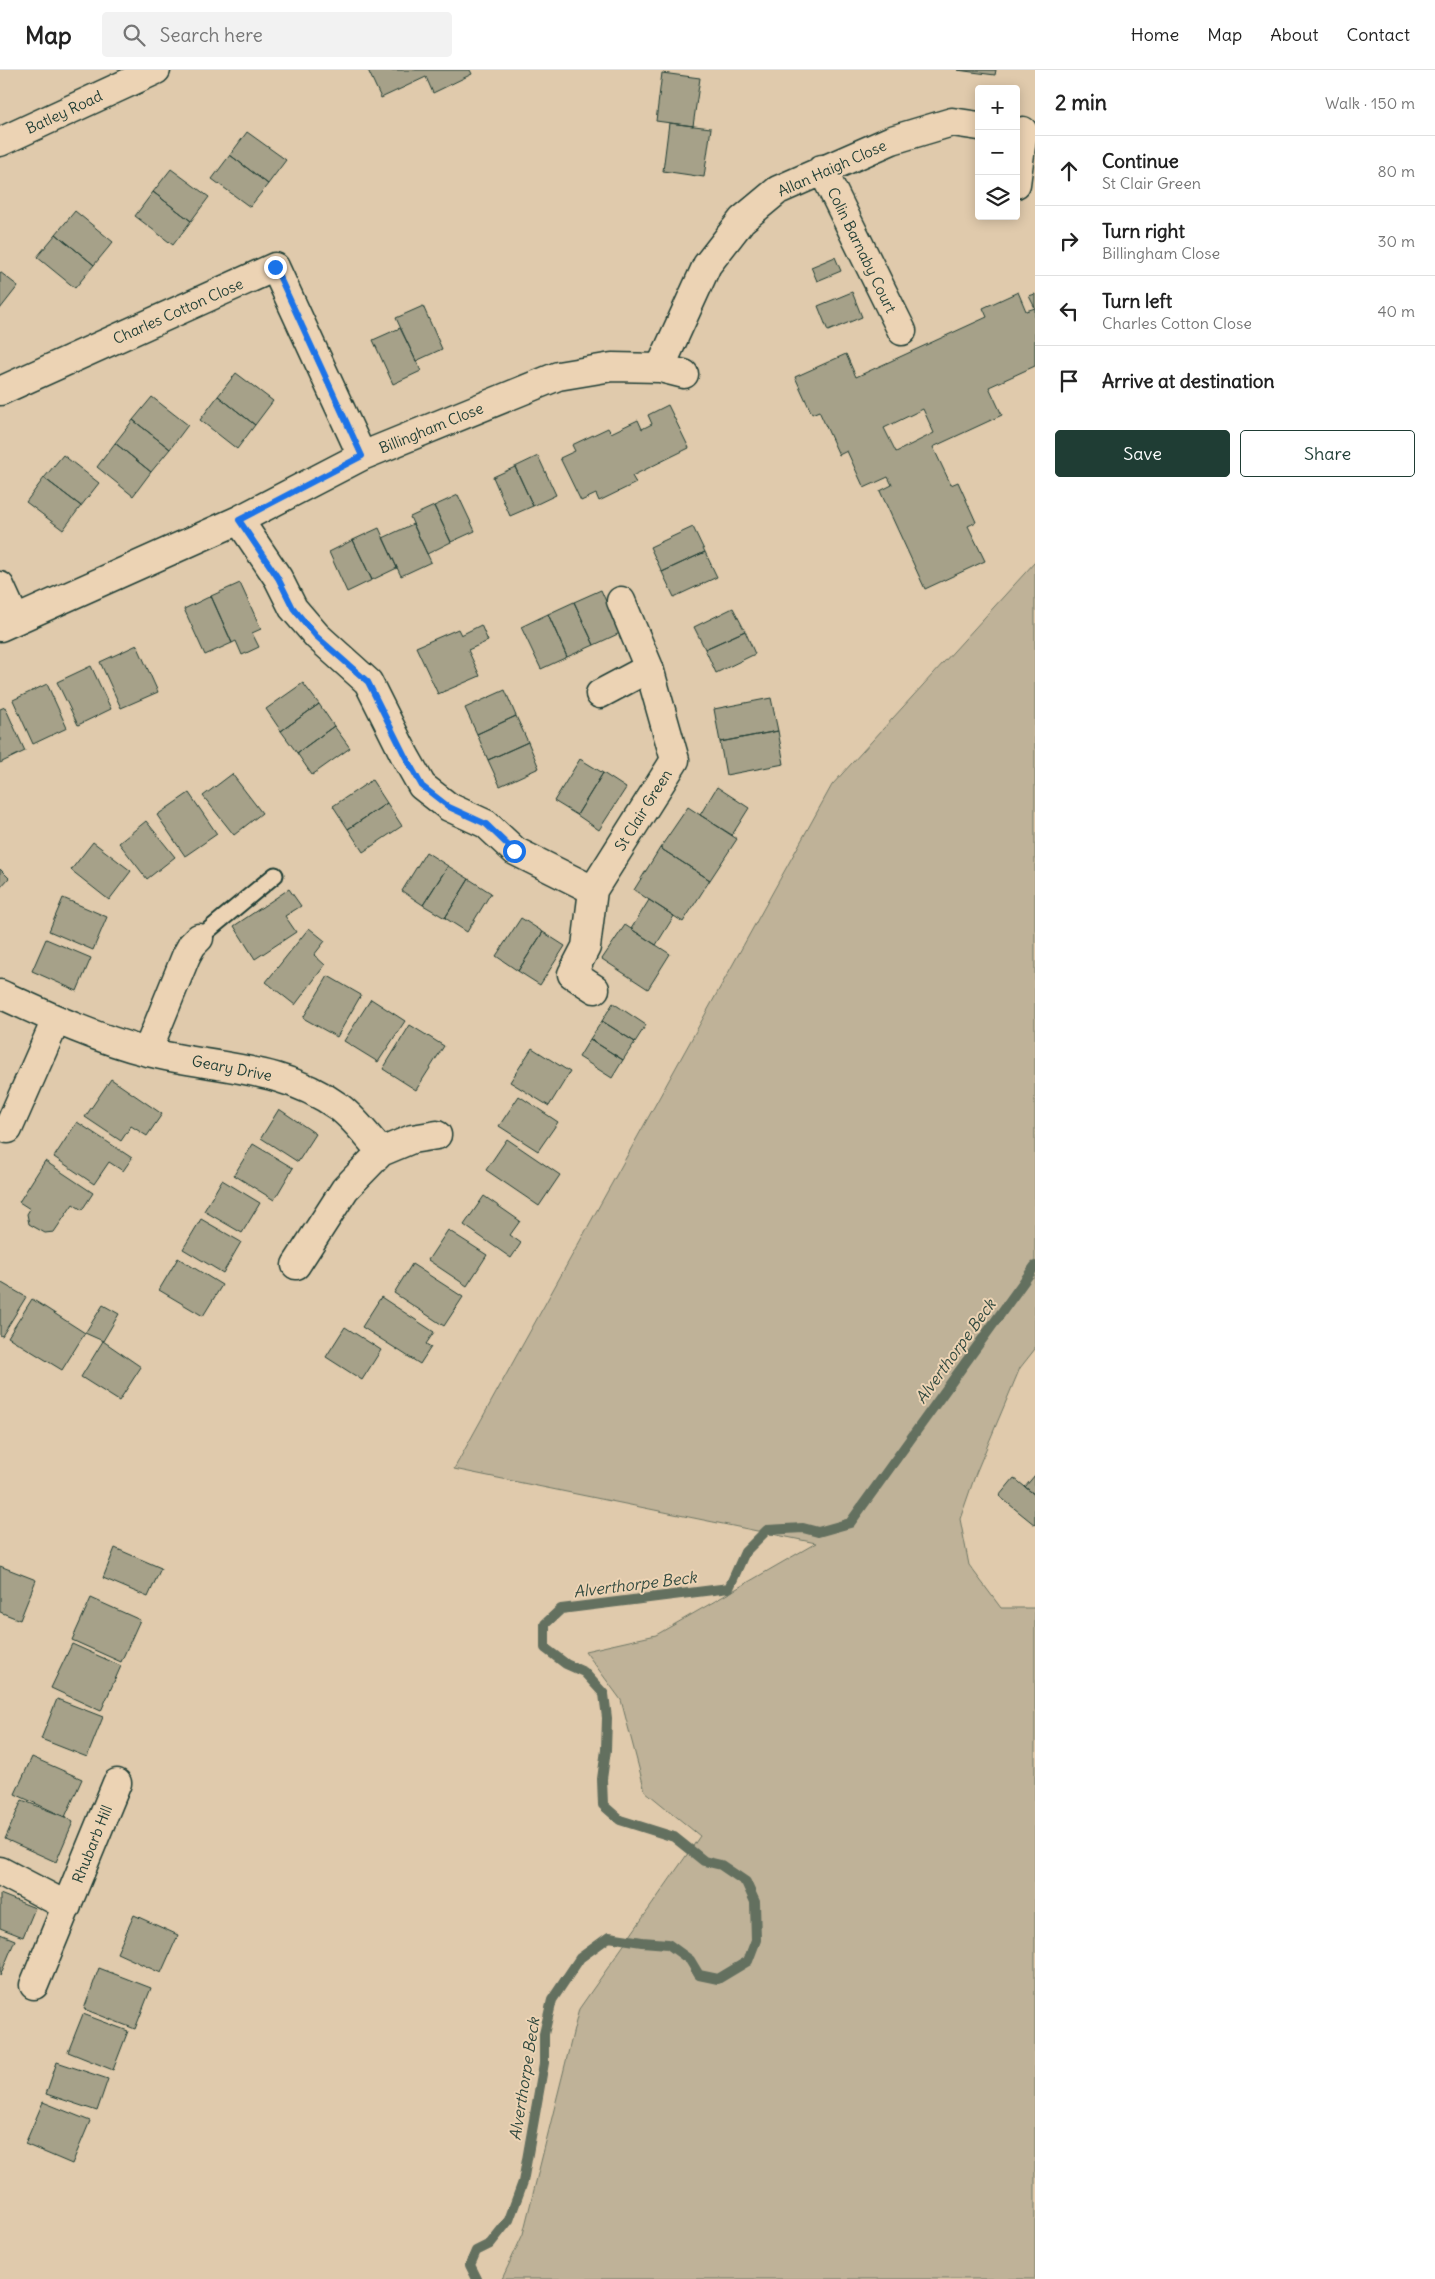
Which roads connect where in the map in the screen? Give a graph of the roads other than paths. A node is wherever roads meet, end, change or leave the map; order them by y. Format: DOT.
graph roads {
  1 [pos="156,70"];
  2 [pos="975,125"];
  3 [pos="1029,131"];
  4 [pos="0,142"];
  5 [pos="822,169"];
  6 [pos="1018,175"];
  7 [pos="902,331"];
  8 [pos="672,371"];
  9 [pos="0,391"];
  10 [pos="362,456"];
  11 [pos="239,520"];
  12 [pos="0,586"];
  13 [pos="621,601"];
  14 [pos="7,623"];
  15 [pos="649,668"];
  16 [pos="600,694"];
  17 [pos="275,875"];
  18 [pos="593,890"];
  19 [pos="199,938"];
  20 [pos="595,989"];
  21 [pos="0,994"];
  22 [pos="56,1020"];
  23 [pos="147,1052"];
  24 [pos="8,1129"];
  25 [pos="437,1135"];
  26 [pos="381,1152"];
  27 [pos="296,1265"];
  28 [pos="117,1783"];
  29 [pos="0,1871"];
  30 [pos="67,1906"];
  31 [pos="34,1985"];
  1 -- 4 [label="street, Batley Road"];
  2 -- 5 [label="street, Allan Haigh Close"];
  3 -- 6 [label="street"];
  5 -- 7 [label="street, Colin Barnaby Court"];
  5 -- 8 [label="street, Allan Haigh Close"];
  8 -- 10 [label="street, Billingham Close"];
  9 -- 10 [label="street, Charles Cotton Close"];
  10 -- 11 [label="street, Billingham Close"];
  11 -- 14 [label="street, Billingham Close"];
  11 -- 18 [label="street"];
  12 -- 14 [label="street"];
  13 -- 15 [label="street, St Clair Green"];
  15 -- 16 [label="street"];
  15 -- 18 [label="street, St Clair Green"];
  17 -- 19 [label="lane"];
  18 -- 20 [label="street, St Clair Green"];
  19 -- 23 [label="street"];
  21 -- 22 [label="street, Geary Drive"];
  22 -- 23 [label="street, Geary Drive"];
  22 -- 24 [label="street"];
  23 -- 26 [label="street, Geary Drive"];
  25 -- 26 [label="street"];
  26 -- 27 [label="street"];
  28 -- 30 [label="street, Rhubarb Hill"];
  29 -- 30 [label="street"];
  30 -- 31 [label="street, Rhubarb Hill"];
}
